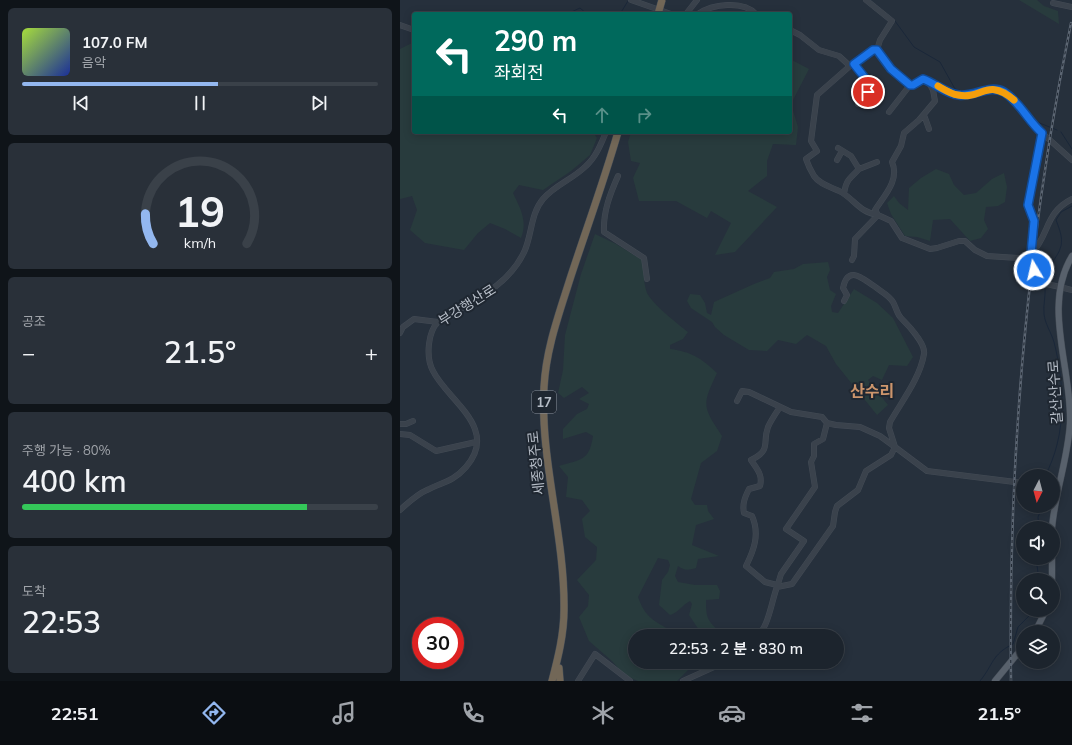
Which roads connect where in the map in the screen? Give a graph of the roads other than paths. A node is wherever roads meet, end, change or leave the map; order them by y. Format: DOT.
graph roads {
  1 [pos="631,0"];
  2 [pos="658,0"];
  3 [pos="662,0"];
  4 [pos="697,0"];
  5 [pos="866,0"];
  6 [pos="1053,3"];
  7 [pos="1072,7"];
  8 [pos="655,12"];
  9 [pos="659,12"];
  10 [pos="665,12"];
  11 [pos="688,12"];
  12 [pos="702,12"];
  13 [pos="752,12"];
  14 [pos="400,26"];
  15 [pos="412,29"];
  16 [pos="792,31"];
  17 [pos="877,50"];
  18 [pos="852,65"];
  19 [pos="927,81"];
  20 [pos="910,85"];
  21 [pos="858,104"];
  22 [pos="889,112"];
  23 [pos="924,115"];
  24 [pos="929,129"];
  25 [pos="1042,133"];
  26 [pos="605,134"];
  27 [pos="617,134"];
  28 [pos="621,134"];
  29 [pos="837,160"];
  30 [pos="1072,160"];
  31 [pos="877,162"];
  32 [pos="859,169"];
  33 [pos="618,176"];
  34 [pos="844,194"];
  35 [pos="1072,199"];
  36 [pos="878,215"];
  37 [pos="1031,254"];
  38 [pos="1072,256"];
  39 [pos="1036,259"];
  40 [pos="852,260"];
  41 [pos="647,279"];
  42 [pos="1060,287"];
  43 [pos="1072,290"];
  44 [pos="844,301"];
  45 [pos="438,322"];
  46 [pos="400,333"];
  47 [pos="737,401"];
  48 [pos="780,408"];
  49 [pos="414,421"];
  50 [pos="827,423"];
  51 [pos="400,424"];
  52 [pos="400,434"];
  53 [pos="476,442"];
  54 [pos="894,447"];
  55 [pos="1060,475"];
  56 [pos="1016,482"];
  57 [pos="400,510"];
  58 [pos="779,585"];
  59 [pos="763,629"];
  60 [pos="1016,656"];
  61 [pos="560,668"];
  62 [pos="710,669"];
  63 [pos="552,681"];
  64 [pos="556,681"];
  65 [pos="560,681"];
  66 [pos="578,681"];
  67 [pos="630,681"];
  68 [pos="683,681"];
  69 [pos="995,681"];
  1 -- 10 [label="street"];
  2 -- 8 [label="highway"];
  3 -- 9 [label="highway, bridge"];
  4 -- 11 [label="street"];
  5 -- 17 [label="street"];
  6 -- 7 [label="street"];
  12 -- 13 [label="street"];
  14 -- 15 [label="street"];
  16 -- 18 [label="street"];
  17 -- 18 [label="street"];
  17 -- 20 [label="street"];
  18 -- 21 [label="street"];
  18 -- 34 [label="street"];
  19 -- 20 [label="street"];
  19 -- 23 [label="street"];
  19 -- 25 [label="street"];
  20 -- 22 [label="street"];
  23 -- 24 [label="street"];
  23 -- 36 [label="street"];
  25 -- 30 [label="street"];
  25 -- 37 [label="street"];
  26 -- 45 [label="street, 부강행산로"];
  27 -- 63 [label="highway, 세종청주로 / 17"];
  28 -- 61 [label="highway, 세종청주로 / 17"];
  29 -- 32 [label="street"];
  31 -- 32 [label="street"];
  32 -- 34 [label="street"];
  33 -- 41 [label="street"];
  34 -- 36 [label="street"];
  35 -- 37 [label="street"];
  36 -- 39 [label="street"];
  36 -- 40 [label="street"];
  37 -- 39 [label="street"];
  38 -- 42 [label="main road, 갈산산수로"];
  39 -- 42 [label="street"];
  42 -- 43 [label="street"];
  42 -- 55 [label="main road, 갈산산수로"];
  44 -- 54 [label="street"];
  45 -- 46 [label="street"];
  45 -- 53 [label="street, 부강행산로"];
  47 -- 48 [label="street"];
  48 -- 50 [label="street"];
  48 -- 58 [label="street"];
  49 -- 51 [label="street"];
  50 -- 54 [label="street"];
  50 -- 58 [label="street"];
  52 -- 53 [label="street"];
  53 -- 57 [label="street, 부강행산로"];
  54 -- 56 [label="street"];
  54 -- 58 [label="street"];
  58 -- 59 [label="street"];
  60 -- 69 [label="main road"];
  61 -- 64 [label="highway, 세종청주로 / 17"];
  61 -- 65 [label="highway"];
  62 -- 68 [label="street"];
  66 -- 67 [label="street"];
}
